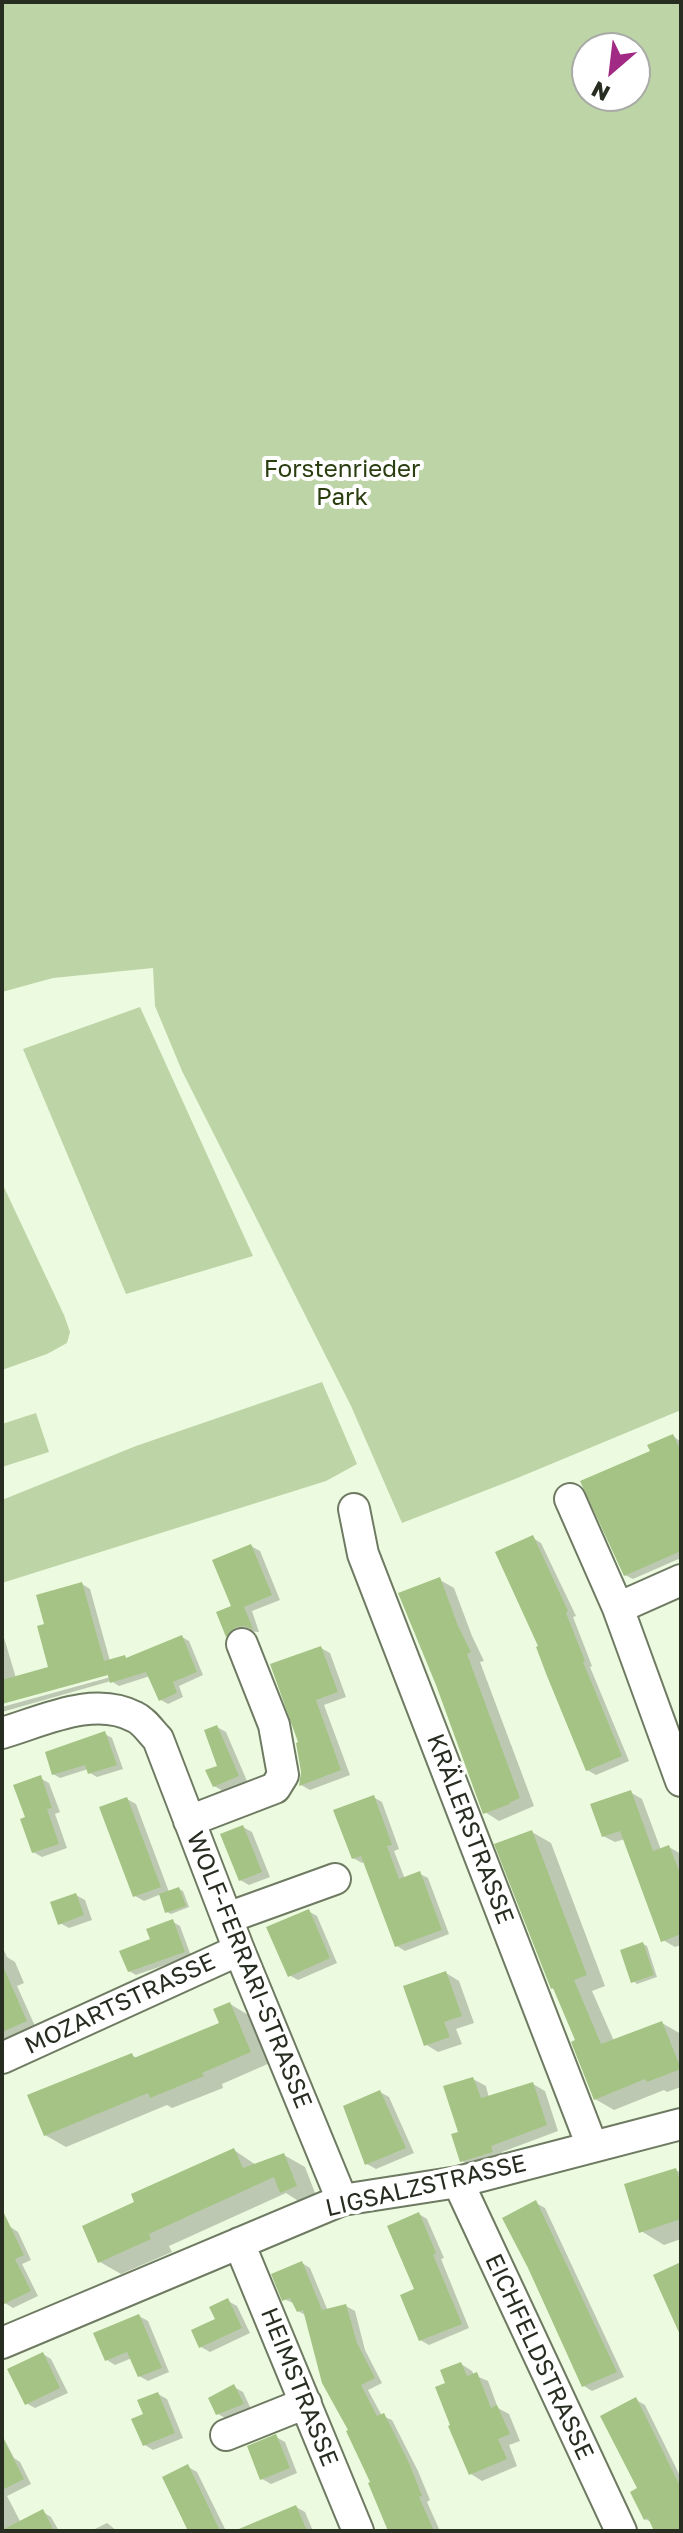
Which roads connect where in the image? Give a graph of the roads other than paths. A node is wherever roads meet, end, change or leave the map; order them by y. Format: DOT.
graph roads {
  1 [pos="570,1499"];
  2 [pos="354,1509"];
  3 [pos="681,1580"];
  4 [pos="618,1608"];
  5 [pos="242,1644"];
  6 [pos="2,1733"];
  7 [pos="681,1781"];
  8 [pos="189,1821"];
  9 [pos="335,1879"];
  10 [pos="227,1918"];
  11 [pos="239,1950"];
  12 [pos="2,2058"];
  13 [pos="681,2124"];
  14 [pos="592,2146"];
  15 [pos="458,2182"];
  16 [pos="342,2200"];
  17 [pos="239,2243"];
  18 [pos="2,2343"];
  19 [pos="306,2403"];
  20 [pos="226,2435"];
  21 [pos="358,2531"];
  22 [pos="621,2531"];
  1 -- 4 [label="street"];
  2 -- 14 [label="street, KRÄLERSTRASSE"];
  3 -- 4 [label="street"];
  4 -- 7 [label="street"];
  5 -- 8 [label="street"];
  6 -- 8 [label="street, WOLF-FERRARI-STRASSE"];
  8 -- 10 [label="street, WOLF-FERRARI-STRASSE"];
  9 -- 10 [label="street"];
  10 -- 11 [label="street, WOLF-FERRARI-STRASSE"];
  11 -- 12 [label="street, MOZARTSTRASSE"];
  11 -- 16 [label="street, WOLF-FERRARI-STRASSE"];
  13 -- 14 [label="street, LIGSALZSTRASSE"];
  14 -- 15 [label="street, LIGSALZSTRASSE"];
  15 -- 16 [label="street, LIGSALZSTRASSE"];
  15 -- 22 [label="street, EICHFELDSTRASSE"];
  16 -- 17 [label="street, LIGSALZSTRASSE"];
  17 -- 18 [label="street, LIGSALZSTRASSE"];
  17 -- 19 [label="street, HEIMSTRASSE"];
  19 -- 20 [label="street"];
  19 -- 21 [label="street, HEIMSTRASSE"];
}
